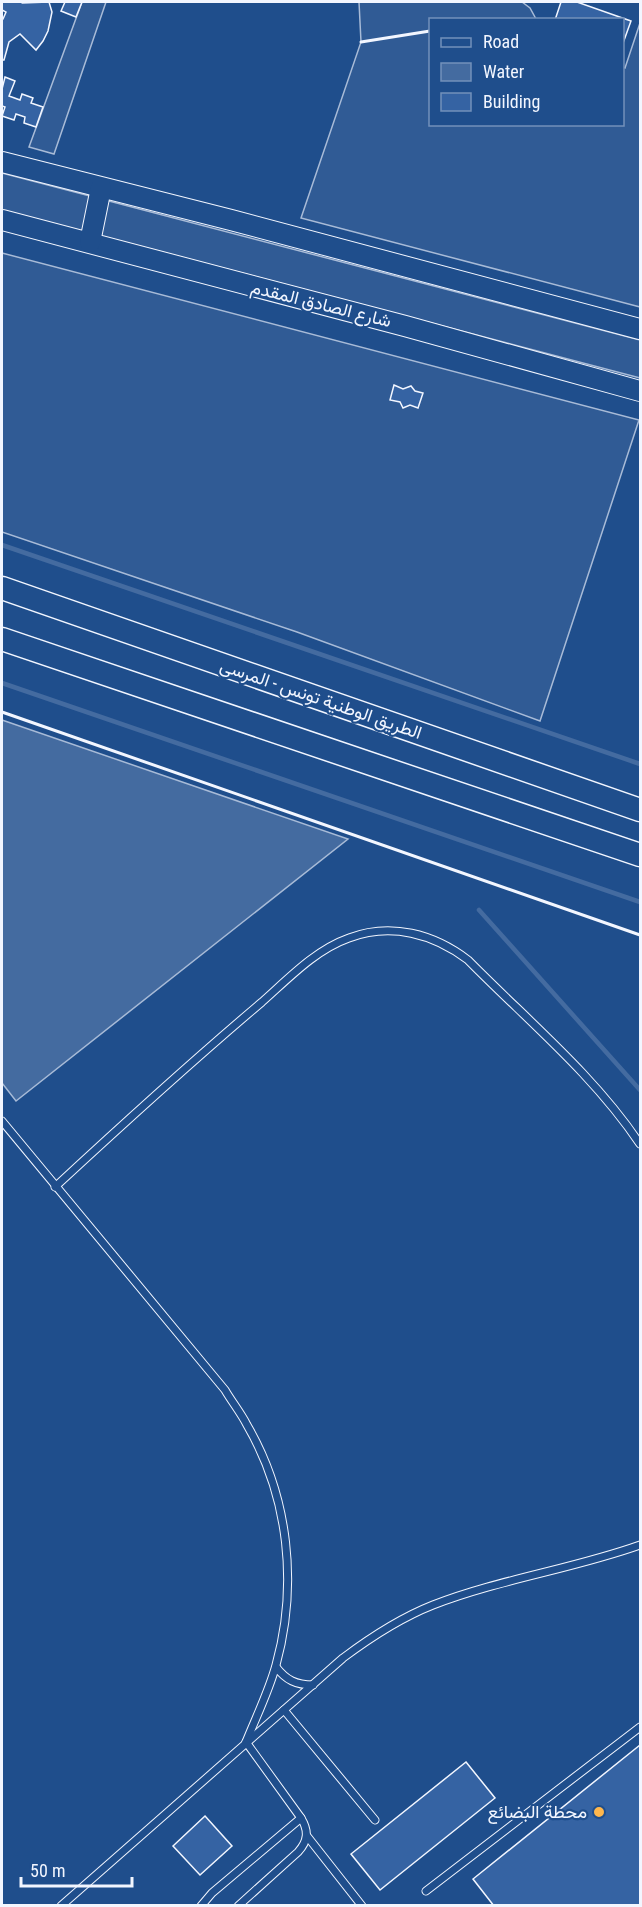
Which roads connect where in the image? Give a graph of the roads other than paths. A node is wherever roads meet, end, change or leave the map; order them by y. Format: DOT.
graph roads {
  1 [pos="2,162"];
  2 [pos="101,189"];
  3 [pos="2,220"];
  4 [pos="90,242"];
  5 [pos="640,329"];
  6 [pos="640,391"];
  7 [pos="2,588"];
  8 [pos="2,639"];
  9 [pos="640,810"];
  10 [pos="640,855"];
  11 [pos="2,1121"];
  12 [pos="640,1144"];
  13 [pos="55,1187"];
  14 [pos="638,1546"];
  15 [pos="640,1554"];
  16 [pos="276,1667"];
  17 [pos="313,1684"];
  18 [pos="284,1710"];
  19 [pos="640,1727"];
  20 [pos="246,1742"];
  21 [pos="301,1818"];
  22 [pos="375,1820"];
  23 [pos="307,1836"];
  24 [pos="426,1891"];
  25 [pos="61,1905"];
  26 [pos="201,1905"];
  27 [pos="238,1905"];
  28 [pos="362,1905"];
  1 -- 2 [label="main road"];
  2 -- 4 [label="main road"];
  2 -- 5 [label="main road"];
  3 -- 4 [label="main road, شارع الصادق المقدم"];
  4 -- 6 [label="main road, شارع الصادق المقدم"];
  7 -- 9 [label="highway, الطريق الوطنية تونس - المرسى"];
  8 -- 10 [label="highway"];
  11 -- 13 [label="lane"];
  12 -- 13 [label="lane"];
  13 -- 16 [label="lane"];
  14 -- 15 [label="lane"];
  14 -- 17 [label="lane"];
  16 -- 17 [label="lane"];
  16 -- 20 [label="lane"];
  17 -- 18 [label="lane"];
  18 -- 20 [label="lane"];
  18 -- 22 [label="lane"];
  19 -- 24 [label="lane"];
  20 -- 21 [label="lane"];
  20 -- 25 [label="lane"];
  21 -- 23 [label="lane"];
  21 -- 26 [label="lane"];
  23 -- 27 [label="lane"];
  23 -- 28 [label="lane"];
}
